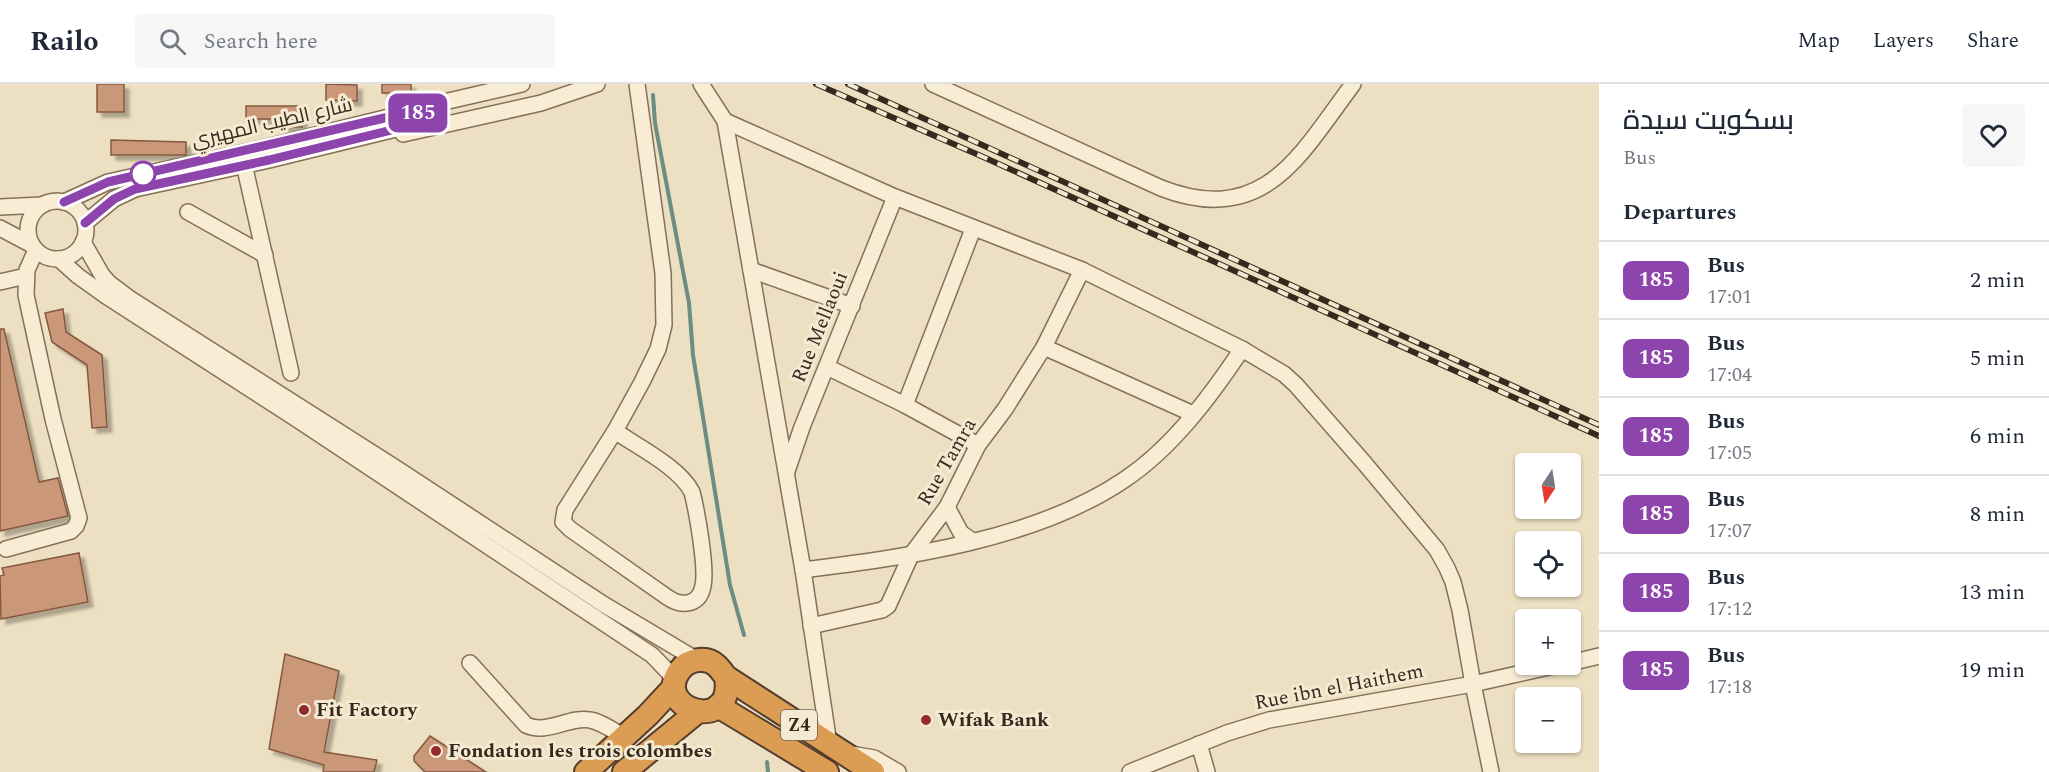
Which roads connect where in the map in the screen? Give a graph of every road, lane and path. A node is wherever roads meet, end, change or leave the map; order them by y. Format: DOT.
graph roads {
  1 [pos="522,84"];
  2 [pos="597,84"];
  3 [pos="637,84"];
  4 [pos="701,84"];
  5 [pos="933,84"];
  6 [pos="1353,84"];
  7 [pos="422,112"];
  8 [pos="725,121"];
  9 [pos="378,133"];
  10 [pos="244,164"];
  11 [pos="895,197"];
  12 [pos="64,202"];
  13 [pos="42,205"];
  14 [pos="0,207"];
  15 [pos="188,212"];
  16 [pos="85,223"];
  17 [pos="0,228"];
  18 [pos="973,229"];
  19 [pos="83,242"];
  20 [pos="34,248"];
  21 [pos="265,255"];
  22 [pos="59,259"];
  23 [pos="751,270"];
  24 [pos="1082,270"];
  25 [pos="26,276"];
  26 [pos="0,282"];
  27 [pos="852,306"];
  28 [pos="1044,347"];
  29 [pos="1242,349"];
  30 [pos="827,367"];
  31 [pos="291,373"];
  32 [pos="905,405"];
  33 [pos="1193,414"];
  34 [pos="777,420"];
  35 [pos="802,427"];
  36 [pos="615,431"];
  37 [pos="978,445"];
  38 [pos="786,474"];
  39 [pos="947,507"];
  40 [pos="971,540"];
  41 [pos="6,549"];
  42 [pos="911,555"];
  43 [pos="803,570"];
  44 [pos="811,626"];
  45 [pos="1599,656"];
  46 [pos="697,660"];
  47 [pos="1581,660"];
  48 [pos="470,663"];
  49 [pos="1515,675"];
  50 [pos="726,677"];
  51 [pos="675,683"];
  52 [pos="1473,684"];
  53 [pos="707,709"];
  54 [pos="744,722"];
  55 [pos="765,733"];
  56 [pos="624,737"];
  57 [pos="662,741"];
  58 [pos="1199,744"];
  59 [pos="836,748"];
  60 [pos="585,772"];
  61 [pos="624,772"];
  62 [pos="810,772"];
  63 [pos="827,772"];
  64 [pos="873,772"];
  65 [pos="898,772"];
  66 [pos="1130,772"];
  67 [pos="1207,772"];
  68 [pos="1491,772"];
  1 -- 7 [label="street"];
  2 -- 9 [label="street"];
  3 -- 36 [label="street"];
  4 -- 8 [label="street"];
  5 -- 6 [label="street"];
  7 -- 9 [label="street, شارع الطيب المهيري"];
  7 -- 12 [label="street, شارع الطيب المهيري"];
  8 -- 11 [label="street"];
  8 -- 23 [label="street"];
  9 -- 10 [label="street, شارع الطيب المهيري"];
  10 -- 16 [label="street, شارع الطيب المهيري"];
  10 -- 21 [label="street"];
  11 -- 18 [label="street"];
  11 -- 27 [label="street, Rue Mellaoui"];
  12 -- 13 [label="street"];
  12 -- 16 [label="street"];
  13 -- 14 [label="street"];
  13 -- 20 [label="street"];
  15 -- 21 [label="street"];
  16 -- 19 [label="street"];
  17 -- 20 [label="street"];
  18 -- 24 [label="street"];
  18 -- 32 [label="street"];
  19 -- 22 [label="street"];
  19 -- 46 [label="street"];
  20 -- 22 [label="street"];
  20 -- 25 [label="street"];
  21 -- 31 [label="street"];
  22 -- 51 [label="street"];
  23 -- 27 [label="street"];
  23 -- 34 [label="street"];
  24 -- 28 [label="street, Rue Tamra"];
  24 -- 29 [label="street"];
  25 -- 26 [label="street"];
  25 -- 41 [label="street"];
  27 -- 30 [label="street, Rue Mellaoui"];
  28 -- 33 [label="street"];
  28 -- 37 [label="street, Rue Tamra"];
  29 -- 33 [label="street"];
  29 -- 52 [label="street"];
  30 -- 32 [label="street"];
  30 -- 35 [label="street, Rue Mellaoui"];
  32 -- 37 [label="street"];
  33 -- 40 [label="street"];
  34 -- 35 [label="street"];
  34 -- 38 [label="street"];
  35 -- 38 [label="street, Rue Mellaoui"];
  36 -- 36 [label="street"];
  37 -- 39 [label="street, Rue Tamra"];
  38 -- 43 [label="street"];
  39 -- 40 [label="street"];
  39 -- 42 [label="street, Rue Tamra"];
  40 -- 42 [label="street"];
  42 -- 43 [label="street"];
  42 -- 44 [label="street, Rue Tamra"];
  43 -- 44 [label="street"];
  44 -- 59 [label="street"];
  45 -- 47 [label="street"];
  46 -- 50 [label="highway"];
  46 -- 51 [label="highway"];
  48 -- 56 [label="street"];
  49 -- 52 [label="street, Rue ibn el Haithem"];
  50 -- 53 [label="highway"];
  50 -- 59 [label="highway, Z4"];
  51 -- 53 [label="highway"];
  51 -- 56 [label="highway"];
  52 -- 58 [label="street, Rue ibn el Haithem"];
  52 -- 68 [label="street"];
  53 -- 54 [label="highway, Z4"];
  53 -- 57 [label="highway"];
  54 -- 55 [label="highway, Z4"];
  54 -- 57 [label="highway"];
  55 -- 62 [label="street"];
  55 -- 63 [label="highway, Z4"];
  56 -- 60 [label="highway"];
  57 -- 61 [label="highway"];
  58 -- 66 [label="street, Rue ibn el Haithem"];
  58 -- 67 [label="street"];
  59 -- 64 [label="highway, Z4"];
  59 -- 65 [label="street"];
}
